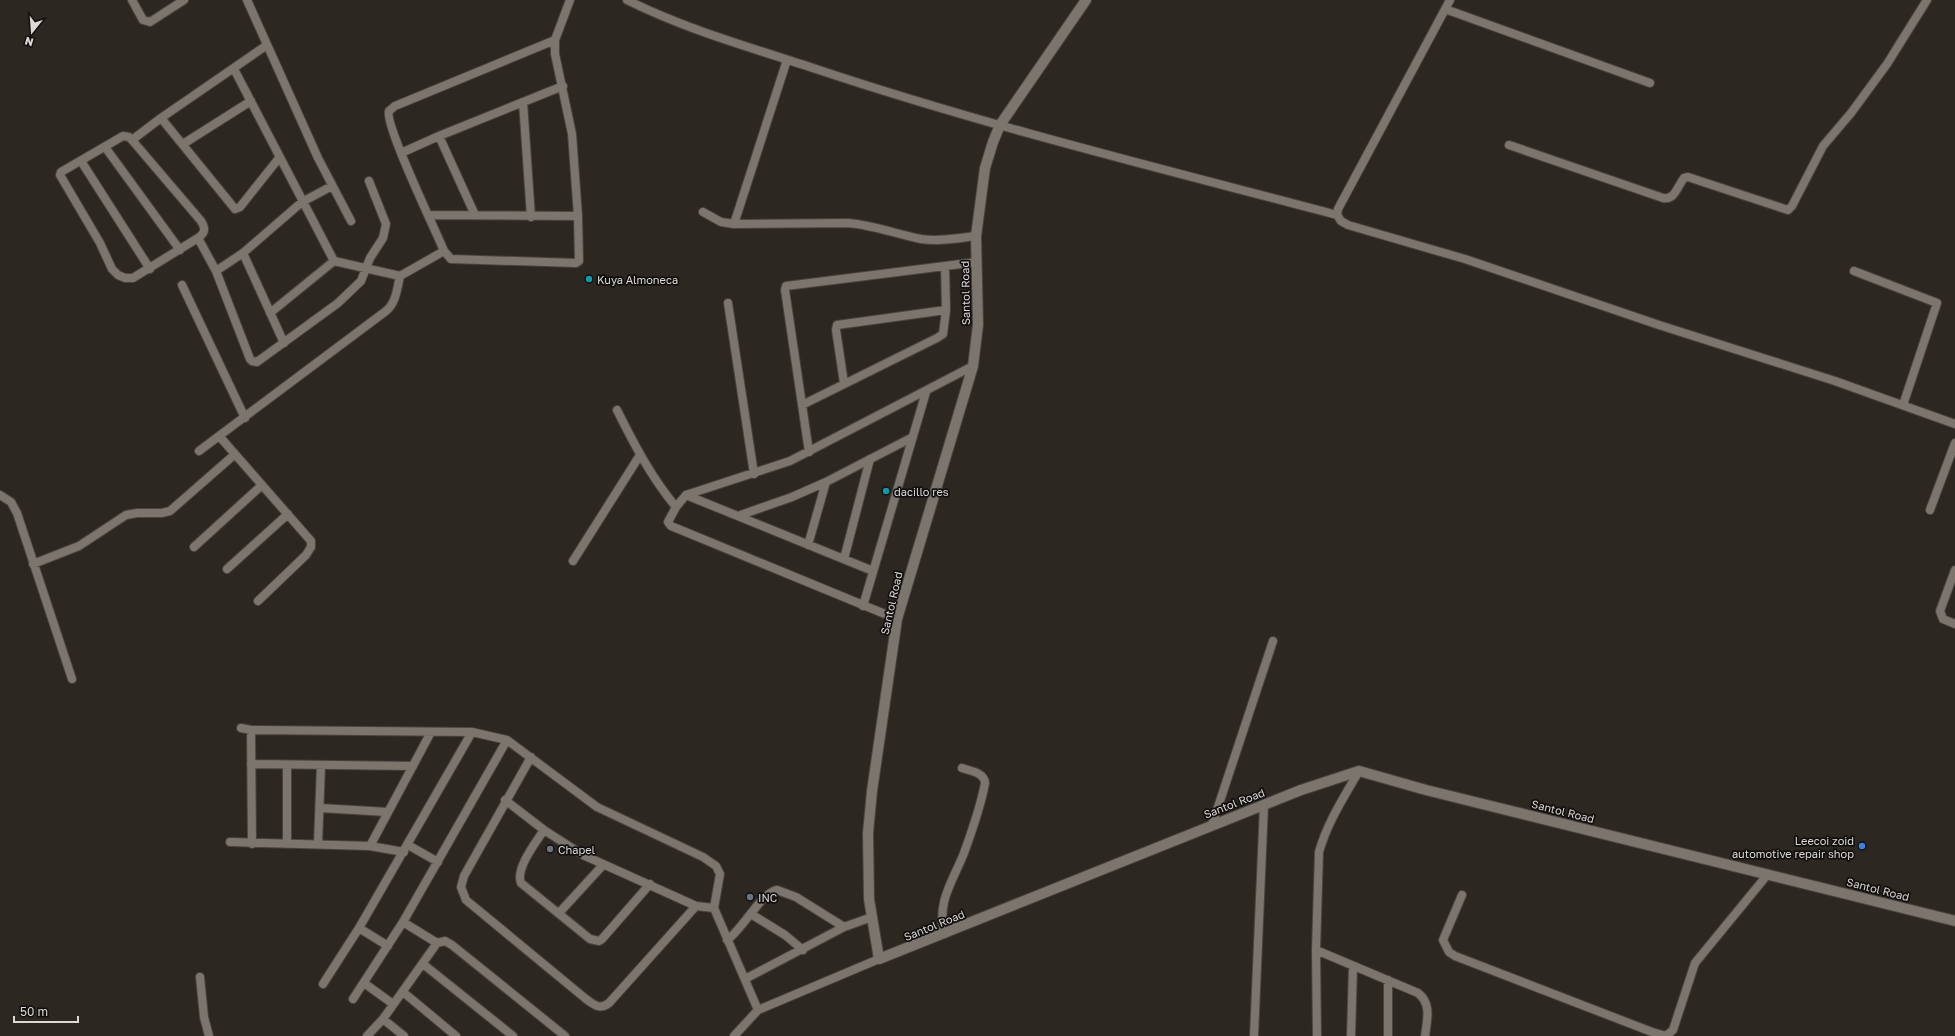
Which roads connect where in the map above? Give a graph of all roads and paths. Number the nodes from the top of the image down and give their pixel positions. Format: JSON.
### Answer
{"nodes":[{"id":1,"x":132,"y":0,"type":"edge"},
{"id":2,"x":184,"y":0,"type":"edge"},
{"id":3,"x":246,"y":0,"type":"edge"},
{"id":4,"x":570,"y":0,"type":"edge"},
{"id":5,"x":627,"y":0,"type":"edge"},
{"id":6,"x":1086,"y":0,"type":"edge"},
{"id":7,"x":1450,"y":0,"type":"edge"},
{"id":8,"x":1927,"y":0,"type":"edge"},
{"id":9,"x":1445,"y":9,"type":"junction"},
{"id":10,"x":555,"y":40,"type":"junction"},
{"id":11,"x":267,"y":45,"type":"junction"},
{"id":12,"x":787,"y":60,"type":"junction"},
{"id":13,"x":234,"y":69,"type":"junction"},
{"id":14,"x":1650,"y":83,"type":"dead end"},
{"id":15,"x":563,"y":86,"type":"junction"},
{"id":16,"x":251,"y":101,"type":"junction"},
{"id":17,"x":523,"y":102,"type":"junction"},
{"id":18,"x":161,"y":118,"type":"junction"},
{"id":19,"x":1000,"y":125,"type":"junction"},
{"id":20,"x":439,"y":136,"type":"junction"},
{"id":21,"x":132,"y":140,"type":"junction"},
{"id":22,"x":183,"y":144,"type":"junction"},
{"id":23,"x":1509,"y":145,"type":"dead end"},
{"id":24,"x":105,"y":147,"type":"junction"},
{"id":25,"x":402,"y":153,"type":"junction"},
{"id":26,"x":279,"y":158,"type":"junction"},
{"id":27,"x":81,"y":161,"type":"junction"},
{"id":28,"x":369,"y":181,"type":"dead end"},
{"id":29,"x":332,"y":186,"type":"junction"},
{"id":30,"x":302,"y":202,"type":"junction"},
{"id":31,"x":703,"y":212,"type":"dead end"},
{"id":32,"x":429,"y":215,"type":"junction"},
{"id":33,"x":475,"y":215,"type":"junction"},
{"id":34,"x":1337,"y":215,"type":"junction"},
{"id":35,"x":578,"y":216,"type":"junction"},
{"id":36,"x":531,"y":217,"type":"junction"},
{"id":37,"x":351,"y":221,"type":"dead end"},
{"id":38,"x":734,"y":224,"type":"junction"},
{"id":39,"x":976,"y":236,"type":"junction"},
{"id":40,"x":198,"y":238,"type":"junction"},
{"id":41,"x":180,"y":250,"type":"junction"},
{"id":42,"x":444,"y":251,"type":"junction"},
{"id":43,"x":242,"y":252,"type":"junction"},
{"id":44,"x":334,"y":261,"type":"junction"},
{"id":45,"x":977,"y":262,"type":"junction"},
{"id":46,"x":945,"y":266,"type":"junction"},
{"id":47,"x":150,"y":269,"type":"junction"},
{"id":48,"x":366,"y":269,"type":"junction"},
{"id":49,"x":216,"y":271,"type":"junction"},
{"id":50,"x":1854,"y":271,"type":"dead end"},
{"id":51,"x":400,"y":276,"type":"junction"},
{"id":52,"x":182,"y":285,"type":"dead end"},
{"id":53,"x":728,"y":303,"type":"dead end"},
{"id":54,"x":946,"y":310,"type":"junction"},
{"id":55,"x":270,"y":313,"type":"junction"},
{"id":56,"x":284,"y":343,"type":"junction"},
{"id":57,"x":973,"y":366,"type":"junction"},
{"id":58,"x":844,"y":383,"type":"junction"},
{"id":59,"x":926,"y":392,"type":"junction"},
{"id":60,"x":802,"y":404,"type":"junction"},
{"id":61,"x":1903,"y":405,"type":"junction"},
{"id":62,"x":617,"y":410,"type":"dead end"},
{"id":63,"x":245,"y":418,"type":"junction"},
{"id":64,"x":1955,"y":424,"type":"edge"},
{"id":65,"x":220,"y":437,"type":"junction"},
{"id":66,"x":911,"y":438,"type":"junction"},
{"id":67,"x":1955,"y":443,"type":"edge"},
{"id":68,"x":200,"y":451,"type":"dead end"},
{"id":69,"x":809,"y":452,"type":"junction"},
{"id":70,"x":234,"y":455,"type":"junction"},
{"id":71,"x":640,"y":455,"type":"junction"},
{"id":72,"x":870,"y":458,"type":"junction"},
{"id":73,"x":754,"y":474,"type":"junction"},
{"id":74,"x":826,"y":482,"type":"junction"},
{"id":75,"x":262,"y":485,"type":"junction"},
{"id":76,"x":0,"y":495,"type":"edge"},
{"id":77,"x":686,"y":495,"type":"junction"},
{"id":78,"x":676,"y":507,"type":"junction"},
{"id":79,"x":1930,"y":510,"type":"dead end"},
{"id":80,"x":288,"y":514,"type":"junction"},
{"id":81,"x":738,"y":516,"type":"junction"},
{"id":82,"x":808,"y":545,"type":"junction"},
{"id":83,"x":194,"y":547,"type":"dead end"},
{"id":84,"x":844,"y":559,"type":"junction"},
{"id":85,"x":573,"y":561,"type":"dead end"},
{"id":86,"x":33,"y":564,"type":"junction"},
{"id":87,"x":227,"y":569,"type":"dead end"},
{"id":88,"x":1955,"y":570,"type":"edge"},
{"id":89,"x":873,"y":571,"type":"junction"},
{"id":90,"x":258,"y":601,"type":"dead end"},
{"id":91,"x":863,"y":606,"type":"junction"},
{"id":92,"x":898,"y":619,"type":"junction"},
{"id":93,"x":1955,"y":624,"type":"edge"},
{"id":94,"x":1273,"y":641,"type":"dead end"},
{"id":95,"x":72,"y":679,"type":"dead end"},
{"id":96,"x":241,"y":728,"type":"dead end"},
{"id":97,"x":251,"y":730,"type":"junction"},
{"id":98,"x":431,"y":732,"type":"junction"},
{"id":99,"x":472,"y":732,"type":"junction"},
{"id":100,"x":507,"y":740,"type":"junction"},
{"id":101,"x":531,"y":757,"type":"junction"},
{"id":102,"x":252,"y":764,"type":"junction"},
{"id":103,"x":288,"y":765,"type":"junction"},
{"id":104,"x":320,"y":765,"type":"junction"},
{"id":105,"x":413,"y":766,"type":"junction"},
{"id":106,"x":962,"y":768,"type":"dead end"},
{"id":107,"x":1359,"y":771,"type":"junction"},
{"id":108,"x":505,"y":800,"type":"junction"},
{"id":109,"x":1264,"y":805,"type":"junction"},
{"id":110,"x":320,"y":808,"type":"junction"},
{"id":111,"x":387,"y":812,"type":"junction"},
{"id":112,"x":1212,"y":825,"type":"junction"},
{"id":113,"x":544,"y":830,"type":"junction"},
{"id":114,"x":230,"y":842,"type":"dead end"},
{"id":115,"x":252,"y":844,"type":"junction"},
{"id":116,"x":287,"y":844,"type":"junction"},
{"id":117,"x":318,"y":844,"type":"junction"},
{"id":118,"x":370,"y":846,"type":"junction"},
{"id":119,"x":406,"y":848,"type":"junction"},
{"id":120,"x":438,"y":862,"type":"junction"},
{"id":121,"x":603,"y":865,"type":"junction"},
{"id":122,"x":1768,"y":874,"type":"junction"},
{"id":123,"x":650,"y":884,"type":"junction"},
{"id":124,"x":1462,"y":895,"type":"dead end"},
{"id":125,"x":696,"y":906,"type":"junction"},
{"id":126,"x":714,"y":908,"type":"junction"},
{"id":127,"x":559,"y":914,"type":"junction"},
{"id":128,"x":752,"y":914,"type":"junction"},
{"id":129,"x":872,"y":917,"type":"junction"},
{"id":130,"x":1955,"y":920,"type":"edge"},
{"id":131,"x":403,"y":922,"type":"junction"},
{"id":132,"x":844,"y":927,"type":"junction"},
{"id":133,"x":359,"y":928,"type":"junction"},
{"id":134,"x":944,"y":934,"type":"junction"},
{"id":135,"x":727,"y":940,"type":"junction"},
{"id":136,"x":437,"y":943,"type":"junction"},
{"id":137,"x":388,"y":946,"type":"junction"},
{"id":138,"x":803,"y":950,"type":"junction"},
{"id":139,"x":1316,"y":950,"type":"junction"},
{"id":140,"x":879,"y":959,"type":"junction"},
{"id":141,"x":423,"y":964,"type":"junction"},
{"id":142,"x":1353,"y":966,"type":"junction"},
{"id":143,"x":200,"y":977,"type":"dead end"},
{"id":144,"x":745,"y":979,"type":"junction"},
{"id":145,"x":1388,"y":980,"type":"junction"},
{"id":146,"x":364,"y":983,"type":"junction"},
{"id":147,"x":323,"y":984,"type":"dead end"},
{"id":148,"x":403,"y":992,"type":"junction"},
{"id":149,"x":353,"y":999,"type":"dead end"},
{"id":150,"x":393,"y":1004,"type":"junction"},
{"id":151,"x":758,"y":1010,"type":"junction"},
{"id":152,"x":382,"y":1019,"type":"junction"},
{"id":153,"x":209,"y":1036,"type":"edge"},
{"id":154,"x":367,"y":1036,"type":"edge"},
{"id":155,"x":404,"y":1036,"type":"edge"},
{"id":156,"x":456,"y":1036,"type":"edge"},
{"id":157,"x":512,"y":1036,"type":"edge"},
{"id":158,"x":565,"y":1036,"type":"edge"},
{"id":159,"x":734,"y":1036,"type":"edge"},
{"id":160,"x":1254,"y":1036,"type":"edge"},
{"id":161,"x":1317,"y":1036,"type":"edge"},
{"id":162,"x":1351,"y":1036,"type":"edge"},
{"id":163,"x":1388,"y":1036,"type":"edge"},
{"id":164,"x":1425,"y":1036,"type":"edge"}],
"edges":[{"from":1,"to":2,"type":"street"},
{"from":3,"to":11,"type":"street"},
{"from":4,"to":10,"type":"street"},
{"from":5,"to":12,"type":"street"},
{"from":6,"to":19,"type":"street","name":"Santol Road"},
{"from":7,"to":9,"type":"street"},
{"from":8,"to":23,"type":"street"},
{"from":9,"to":14,"type":"street"},
{"from":9,"to":34,"type":"street"},
{"from":10,"to":15,"type":"street"},
{"from":10,"to":25,"type":"street"},
{"from":11,"to":13,"type":"street"},
{"from":11,"to":29,"type":"street"},
{"from":12,"to":19,"type":"street"},
{"from":12,"to":38,"type":"street"},
{"from":13,"to":16,"type":"street"},
{"from":13,"to":18,"type":"street"},
{"from":15,"to":17,"type":"street"},
{"from":15,"to":35,"type":"street"},
{"from":16,"to":22,"type":"street"},
{"from":16,"to":26,"type":"street"},
{"from":17,"to":20,"type":"street"},
{"from":17,"to":36,"type":"street"},
{"from":18,"to":21,"type":"street"},
{"from":18,"to":22,"type":"street"},
{"from":19,"to":34,"type":"street"},
{"from":19,"to":39,"type":"street","name":"Santol Road"},
{"from":20,"to":25,"type":"street"},
{"from":20,"to":33,"type":"street"},
{"from":21,"to":24,"type":"street"},
{"from":21,"to":40,"type":"street"},
{"from":22,"to":26,"type":"street"},
{"from":24,"to":27,"type":"street"},
{"from":24,"to":41,"type":"street"},
{"from":25,"to":32,"type":"street"},
{"from":26,"to":30,"type":"street"},
{"from":27,"to":47,"type":"street"},
{"from":27,"to":47,"type":"street"},
{"from":28,"to":48,"type":"street"},
{"from":29,"to":30,"type":"street"},
{"from":29,"to":37,"type":"street"},
{"from":30,"to":43,"type":"street"},
{"from":30,"to":44,"type":"street"},
{"from":31,"to":38,"type":"street"},
{"from":32,"to":33,"type":"street"},
{"from":32,"to":42,"type":"street"},
{"from":33,"to":36,"type":"street"},
{"from":34,"to":61,"type":"street"},
{"from":35,"to":36,"type":"street"},
{"from":35,"to":42,"type":"street"},
{"from":38,"to":39,"type":"street"},
{"from":39,"to":45,"type":"street","name":"Santol Road"},
{"from":40,"to":41,"type":"street"},
{"from":40,"to":49,"type":"street"},
{"from":41,"to":47,"type":"street"},
{"from":42,"to":51,"type":"street"},
{"from":43,"to":49,"type":"street"},
{"from":43,"to":55,"type":"street"},
{"from":44,"to":48,"type":"street"},
{"from":44,"to":55,"type":"street"},
{"from":45,"to":46,"type":"street"},
{"from":45,"to":57,"type":"street","name":"Santol Road"},
{"from":46,"to":54,"type":"street"},
{"from":46,"to":60,"type":"street"},
{"from":48,"to":51,"type":"street"},
{"from":48,"to":56,"type":"street"},
{"from":49,"to":56,"type":"street"},
{"from":50,"to":61,"type":"street"},
{"from":51,"to":63,"type":"street"},
{"from":52,"to":63,"type":"street"},
{"from":53,"to":73,"type":"street"},
{"from":54,"to":58,"type":"street"},
{"from":54,"to":58,"type":"street"},
{"from":55,"to":56,"type":"street"},
{"from":57,"to":59,"type":"street"},
{"from":57,"to":92,"type":"street","name":"Santol Road"},
{"from":58,"to":60,"type":"street"},
{"from":59,"to":66,"type":"street"},
{"from":59,"to":69,"type":"street"},
{"from":60,"to":69,"type":"street"},
{"from":61,"to":64,"type":"street"},
{"from":62,"to":71,"type":"street"},
{"from":63,"to":65,"type":"street"},
{"from":65,"to":68,"type":"street"},
{"from":65,"to":70,"type":"street"},
{"from":66,"to":72,"type":"street"},
{"from":66,"to":89,"type":"street"},
{"from":67,"to":79,"type":"street"},
{"from":69,"to":73,"type":"street"},
{"from":70,"to":75,"type":"street"},
{"from":70,"to":86,"type":"street"},
{"from":71,"to":78,"type":"street"},
{"from":71,"to":85,"type":"street"},
{"from":72,"to":74,"type":"street"},
{"from":72,"to":84,"type":"street"},
{"from":73,"to":77,"type":"street"},
{"from":74,"to":81,"type":"street"},
{"from":74,"to":82,"type":"street"},
{"from":75,"to":80,"type":"street"},
{"from":75,"to":83,"type":"street"},
{"from":76,"to":86,"type":"street"},
{"from":77,"to":78,"type":"street"},
{"from":77,"to":81,"type":"street"},
{"from":78,"to":91,"type":"street"},
{"from":80,"to":87,"type":"street"},
{"from":80,"to":90,"type":"street"},
{"from":81,"to":82,"type":"street"},
{"from":82,"to":84,"type":"street"},
{"from":84,"to":89,"type":"street"},
{"from":86,"to":95,"type":"street"},
{"from":88,"to":93,"type":"street"},
{"from":89,"to":91,"type":"street"},
{"from":91,"to":92,"type":"street"},
{"from":92,"to":129,"type":"street","name":"Santol Road"},
{"from":94,"to":112,"type":"street"},
{"from":96,"to":97,"type":"street"},
{"from":97,"to":98,"type":"street"},
{"from":97,"to":102,"type":"street"},
{"from":98,"to":99,"type":"street"},
{"from":98,"to":105,"type":"street"},
{"from":99,"to":100,"type":"street"},
{"from":99,"to":119,"type":"street"},
{"from":100,"to":101,"type":"street"},
{"from":100,"to":120,"type":"street"},
{"from":101,"to":108,"type":"street"},
{"from":101,"to":126,"type":"street"},
{"from":102,"to":103,"type":"street"},
{"from":102,"to":115,"type":"street"},
{"from":103,"to":104,"type":"street"},
{"from":103,"to":116,"type":"street"},
{"from":104,"to":105,"type":"street"},
{"from":104,"to":110,"type":"street"},
{"from":105,"to":111,"type":"street"},
{"from":106,"to":134,"type":"street"},
{"from":107,"to":109,"type":"street","name":"Santol Road"},
{"from":107,"to":122,"type":"street","name":"Santol Road"},
{"from":107,"to":139,"type":"street"},
{"from":108,"to":113,"type":"street"},
{"from":108,"to":125,"type":"street"},
{"from":109,"to":112,"type":"street","name":"Santol Road"},
{"from":109,"to":160,"type":"street"},
{"from":110,"to":111,"type":"street"},
{"from":110,"to":117,"type":"street"},
{"from":111,"to":118,"type":"street"},
{"from":112,"to":134,"type":"street","name":"Santol Road"},
{"from":113,"to":121,"type":"street"},
{"from":113,"to":127,"type":"street"},
{"from":114,"to":115,"type":"street"},
{"from":115,"to":116,"type":"street"},
{"from":116,"to":117,"type":"street"},
{"from":117,"to":118,"type":"street"},
{"from":118,"to":119,"type":"street"},
{"from":119,"to":120,"type":"street"},
{"from":119,"to":133,"type":"street"},
{"from":120,"to":131,"type":"street"},
{"from":121,"to":123,"type":"street"},
{"from":121,"to":127,"type":"street"},
{"from":122,"to":124,"type":"street"},
{"from":122,"to":130,"type":"street","name":"Santol Road"},
{"from":123,"to":125,"type":"street"},
{"from":123,"to":127,"type":"street"},
{"from":125,"to":126,"type":"street"},
{"from":126,"to":135,"type":"street"},
{"from":128,"to":132,"type":"street"},
{"from":128,"to":135,"type":"street"},
{"from":128,"to":138,"type":"street"},
{"from":129,"to":132,"type":"street"},
{"from":129,"to":140,"type":"street","name":"Santol Road"},
{"from":131,"to":136,"type":"street"},
{"from":131,"to":137,"type":"street"},
{"from":132,"to":138,"type":"street"},
{"from":133,"to":137,"type":"street"},
{"from":133,"to":147,"type":"street"},
{"from":134,"to":140,"type":"street","name":"Santol Road"},
{"from":135,"to":144,"type":"street"},
{"from":136,"to":141,"type":"street"},
{"from":136,"to":158,"type":"street"},
{"from":137,"to":146,"type":"street"},
{"from":138,"to":144,"type":"street"},
{"from":139,"to":142,"type":"street"},
{"from":139,"to":161,"type":"street"},
{"from":140,"to":151,"type":"street"},
{"from":141,"to":148,"type":"street"},
{"from":141,"to":157,"type":"street"},
{"from":142,"to":145,"type":"street"},
{"from":142,"to":162,"type":"street"},
{"from":143,"to":153,"type":"street"},
{"from":144,"to":151,"type":"street"},
{"from":145,"to":163,"type":"street"},
{"from":145,"to":164,"type":"street"},
{"from":146,"to":149,"type":"street"},
{"from":146,"to":150,"type":"street"},
{"from":148,"to":150,"type":"street"},
{"from":148,"to":156,"type":"street"},
{"from":150,"to":152,"type":"street"},
{"from":151,"to":159,"type":"street"},
{"from":152,"to":154,"type":"street"},
{"from":152,"to":155,"type":"street"}]}
